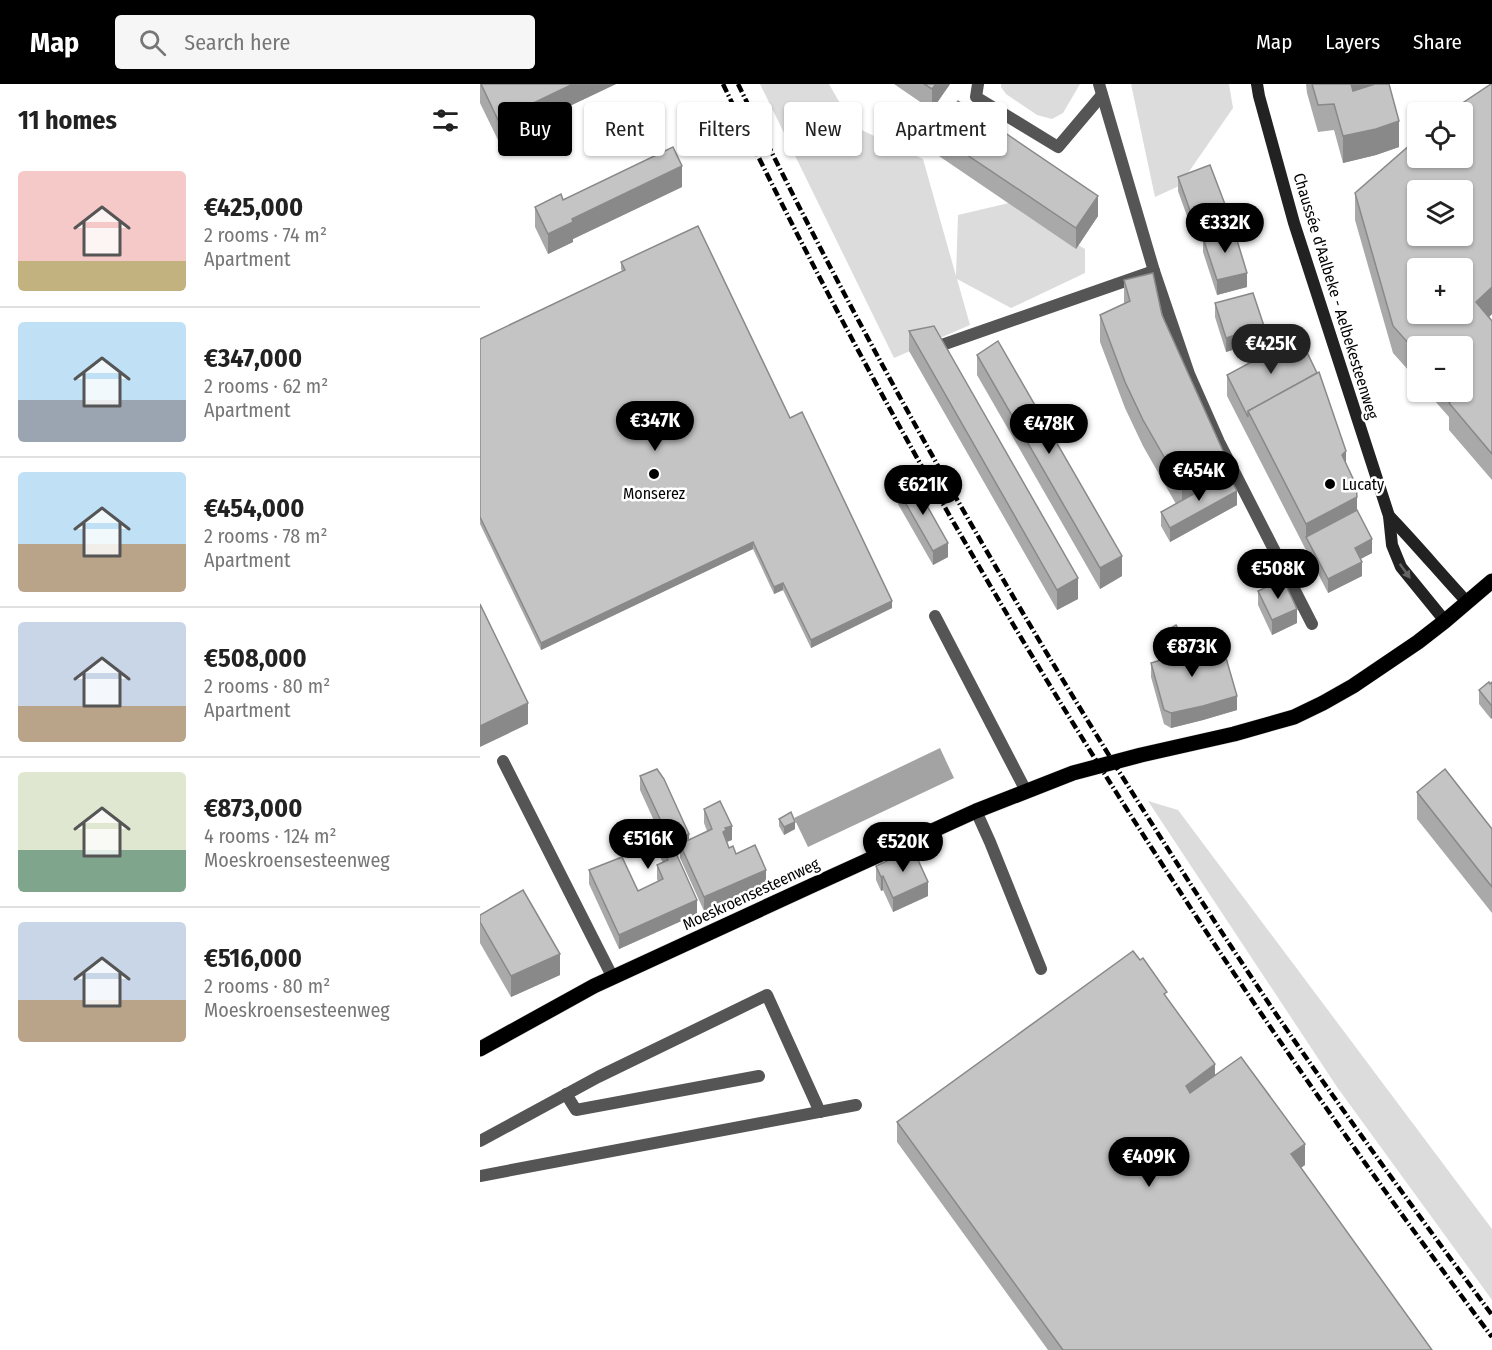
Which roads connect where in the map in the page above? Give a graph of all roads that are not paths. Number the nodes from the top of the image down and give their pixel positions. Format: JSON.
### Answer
{"nodes":[{"id":1,"x":978,"y":84,"type":"edge"},
{"id":2,"x":1257,"y":84,"type":"edge"},
{"id":3,"x":1100,"y":90,"type":"edge"},
{"id":4,"x":1154,"y":271,"type":"junction"},
{"id":5,"x":951,"y":367,"type":"edge"},
{"id":6,"x":1389,"y":516,"type":"junction"},
{"id":7,"x":1492,"y":581,"type":"edge"},
{"id":8,"x":1467,"y":602,"type":"junction"},
{"id":9,"x":935,"y":616,"type":"dead end"},
{"id":10,"x":1445,"y":621,"type":"junction"},
{"id":11,"x":1312,"y":624,"type":"dead end"},
{"id":12,"x":502,"y":761,"type":"dead end"},
{"id":13,"x":1026,"y":791,"type":"junction"},
{"id":14,"x":976,"y":811,"type":"junction"},
{"id":15,"x":1041,"y":969,"type":"dead end"},
{"id":16,"x":613,"y":978,"type":"junction"},
{"id":17,"x":480,"y":1049,"type":"edge"},
{"id":18,"x":759,"y":1076,"type":"dead end"},
{"id":19,"x":566,"y":1094,"type":"junction"},
{"id":20,"x":856,"y":1105,"type":"dead end"},
{"id":21,"x":820,"y":1112,"type":"junction"},
{"id":22,"x":480,"y":1141,"type":"edge"},
{"id":23,"x":480,"y":1176,"type":"edge"}],
"edges":[{"from":1,"to":3,"type":"street"},
{"from":2,"to":6,"type":"main road","name":"Chaussée d'Aalbeke - Aelbekesteenweg"},
{"from":3,"to":4,"type":"street"},
{"from":4,"to":5,"type":"street"},
{"from":4,"to":11,"type":"street"},
{"from":6,"to":8,"type":"main road","name":"Chaussée d'Aalbeke - Aelbekesteenweg"},
{"from":6,"to":10,"type":"main road","name":"Chaussée d'Aalbeke - Aelbekesteenweg","one_way":true},
{"from":7,"to":8,"type":"main road","name":"Moeskroensesteenweg"},
{"from":8,"to":10,"type":"main road","name":"Moeskroensesteenweg"},
{"from":9,"to":13,"type":"street"},
{"from":10,"to":13,"type":"main road","name":"Moeskroensesteenweg"},
{"from":12,"to":16,"type":"street"},
{"from":13,"to":14,"type":"main road","name":"Moeskroensesteenweg"},
{"from":14,"to":15,"type":"street"},
{"from":14,"to":16,"type":"main road","name":"Moeskroensesteenweg"},
{"from":16,"to":17,"type":"main road","name":"Moeskroensesteenweg"},
{"from":18,"to":19,"type":"street"},
{"from":19,"to":21,"type":"street"},
{"from":19,"to":22,"type":"street"},
{"from":20,"to":21,"type":"street"},
{"from":21,"to":23,"type":"street"}]}
